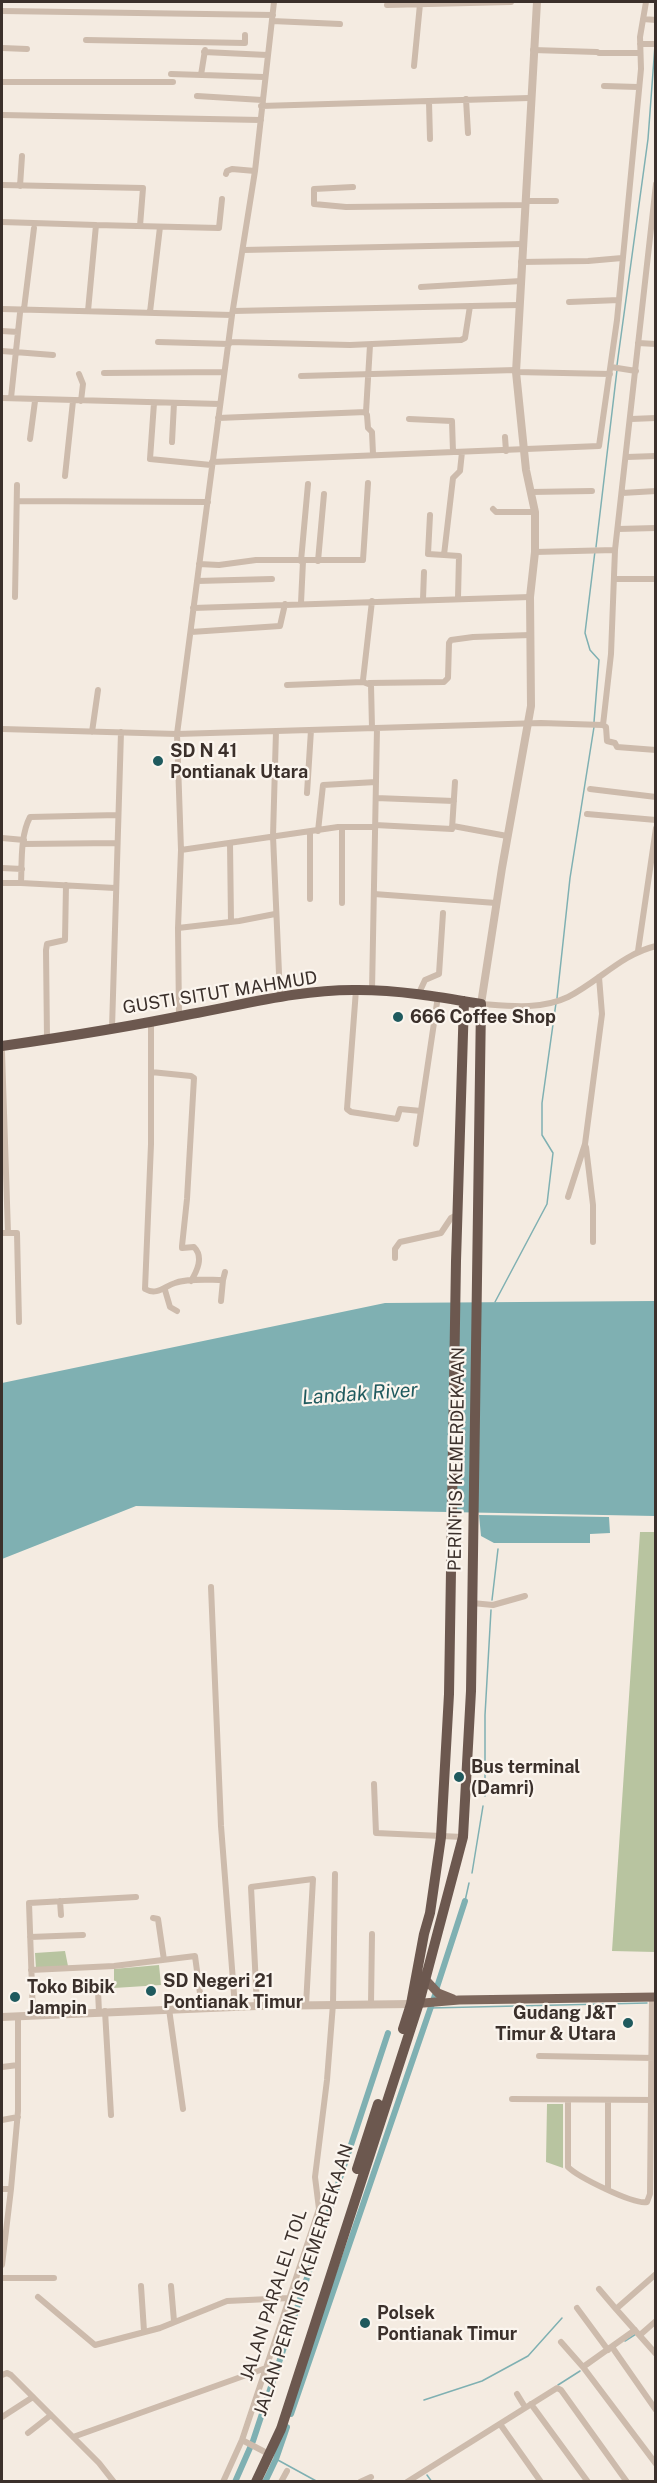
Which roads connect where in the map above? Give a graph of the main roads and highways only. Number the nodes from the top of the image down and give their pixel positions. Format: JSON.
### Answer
{"nodes":[{"id":1,"x":464,"y":1001,"type":"junction"},
{"id":2,"x":481,"y":1004,"type":"joint"},
{"id":3,"x":2,"y":1047,"type":"edge"},
{"id":4,"x":478,"y":1182,"type":"junction"},
{"id":5,"x":459,"y":1189,"type":"junction"},
{"id":6,"x":424,"y":1978,"type":"junction"},
{"id":7,"x":654,"y":1997,"type":"edge"},
{"id":8,"x":459,"y":2000,"type":"junction"},
{"id":9,"x":424,"y":2003,"type":"junction"},
{"id":10,"x":387,"y":2090,"type":"junction"},
{"id":11,"x":251,"y":2481,"type":"edge"},
{"id":12,"x":256,"y":2481,"type":"edge"}],
"edges":[{"from":1,"to":2,"type":"highway","name":"GUSTI SITUT MAHMUD"},
{"from":1,"to":3,"type":"highway","name":"GUSTI SITUT MAHMUD"},
{"from":1,"to":5,"type":"highway"},
{"from":2,"to":4,"type":"highway","name":"PERINTIS KEMERDEKAAN"},
{"from":4,"to":5,"type":"highway"},
{"from":4,"to":6,"type":"highway","name":"PERINTIS KEMERDEKAAN"},
{"from":5,"to":9,"type":"highway"},
{"from":6,"to":8,"type":"main road"},
{"from":6,"to":9,"type":"highway","name":"PERINTIS KEMERDEKAAN"},
{"from":7,"to":8,"type":"main road"},
{"from":8,"to":9,"type":"main road"},
{"from":9,"to":10,"type":"highway"},
{"from":10,"to":11,"type":"highway","name":"JALAN PERINTIS KEMERDEKAAN"},
{"from":10,"to":12,"type":"highway","name":"JALAN PERINTIS KEMERDEKAAN"}]}
